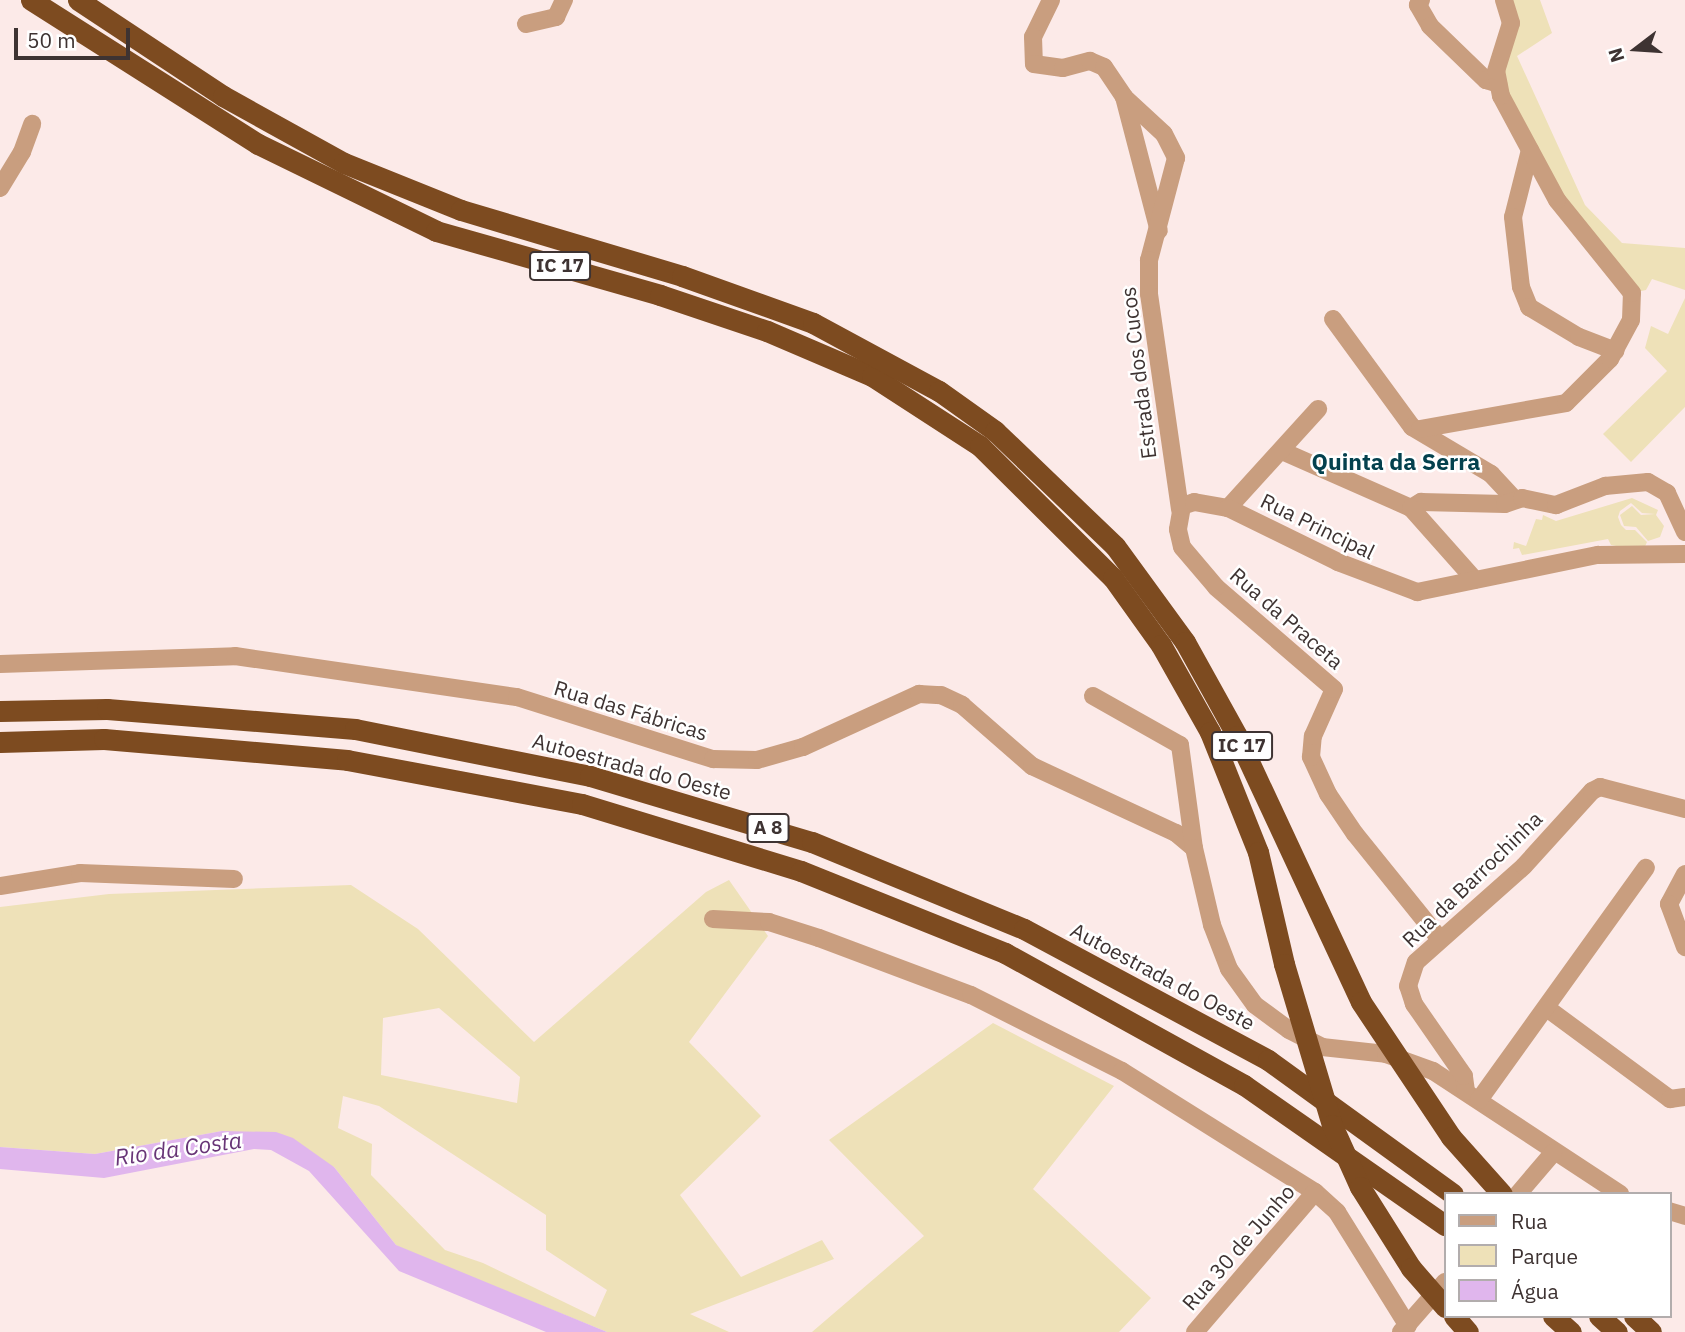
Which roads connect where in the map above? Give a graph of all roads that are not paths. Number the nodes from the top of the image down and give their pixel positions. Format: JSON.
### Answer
{"nodes":[{"id":1,"x":32,"y":0,"type":"edge"},
{"id":2,"x":78,"y":0,"type":"edge"},
{"id":3,"x":564,"y":0,"type":"edge"},
{"id":4,"x":1051,"y":0,"type":"edge"},
{"id":5,"x":1421,"y":0,"type":"edge"},
{"id":6,"x":1504,"y":0,"type":"edge"},
{"id":7,"x":526,"y":24,"type":"dead end"},
{"id":8,"x":1498,"y":84,"type":"junction"},
{"id":9,"x":1124,"y":97,"type":"junction"},
{"id":10,"x":32,"y":124,"type":"dead end"},
{"id":11,"x":1530,"y":150,"type":"junction"},
{"id":12,"x":0,"y":188,"type":"edge"},
{"id":13,"x":1159,"y":231,"type":"junction"},
{"id":14,"x":1333,"y":319,"type":"dead end"},
{"id":15,"x":1615,"y":351,"type":"junction"},
{"id":16,"x":1318,"y":409,"type":"dead end"},
{"id":17,"x":1420,"y":429,"type":"junction"},
{"id":18,"x":1282,"y":451,"type":"junction"},
{"id":19,"x":1514,"y":499,"type":"junction"},
{"id":20,"x":1228,"y":508,"type":"junction"},
{"id":21,"x":1411,"y":508,"type":"junction"},
{"id":22,"x":1180,"y":510,"type":"junction"},
{"id":23,"x":1685,"y":532,"type":"edge"},
{"id":24,"x":1685,"y":554,"type":"edge"},
{"id":25,"x":1475,"y":580,"type":"junction"},
{"id":26,"x":0,"y":664,"type":"edge"},
{"id":27,"x":1093,"y":696,"type":"dead end"},
{"id":28,"x":0,"y":711,"type":"edge"},
{"id":29,"x":0,"y":742,"type":"edge"},
{"id":30,"x":1685,"y":809,"type":"edge"},
{"id":31,"x":1194,"y":848,"type":"junction"},
{"id":32,"x":1646,"y":868,"type":"dead end"},
{"id":33,"x":1685,"y":874,"type":"edge"},
{"id":34,"x":234,"y":880,"type":"dead end"},
{"id":35,"x":0,"y":886,"type":"edge"},
{"id":36,"x":713,"y":919,"type":"dead end"},
{"id":37,"x":1439,"y":938,"type":"junction"},
{"id":38,"x":1685,"y":947,"type":"edge"},
{"id":39,"x":1548,"y":1009,"type":"junction"},
{"id":40,"x":1473,"y":1095,"type":"junction"},
{"id":41,"x":1685,"y":1097,"type":"edge"},
{"id":42,"x":1553,"y":1153,"type":"junction"},
{"id":43,"x":1315,"y":1192,"type":"junction"},
{"id":44,"x":1450,"y":1192,"type":"edge"},
{"id":45,"x":1500,"y":1192,"type":"edge"},
{"id":46,"x":1520,"y":1192,"type":"edge"},
{"id":47,"x":1617,"y":1192,"type":"edge"},
{"id":48,"x":1444,"y":1224,"type":"edge"},
{"id":49,"x":1444,"y":1283,"type":"edge"},
{"id":50,"x":1444,"y":1306,"type":"edge"},
{"id":51,"x":1456,"y":1318,"type":"edge"},
{"id":52,"x":1555,"y":1318,"type":"edge"},
{"id":53,"x":1601,"y":1318,"type":"edge"},
{"id":54,"x":1636,"y":1318,"type":"edge"},
{"id":55,"x":1406,"y":1330,"type":"edge"},
{"id":56,"x":1195,"y":1332,"type":"edge"},
{"id":57,"x":1468,"y":1332,"type":"edge"},
{"id":58,"x":1571,"y":1332,"type":"edge"},
{"id":59,"x":1617,"y":1332,"type":"edge"},
{"id":60,"x":1651,"y":1332,"type":"edge"}],
"edges":[{"from":1,"to":50,"type":"highway","number":"IC 17","bridge":true},
{"from":2,"to":45,"type":"highway","number":"IC 17","bridge":true},
{"from":3,"to":7,"type":"street"},
{"from":4,"to":9,"type":"street","name":"Estrada dos Cucos"},
{"from":5,"to":8,"type":"street"},
{"from":6,"to":8,"type":"street"},
{"from":8,"to":11,"type":"street"},
{"from":9,"to":13,"type":"street","name":"Estrada dos Cucos"},
{"from":9,"to":13,"type":"street","name":"Estrada dos Cucos"},
{"from":10,"to":12,"type":"street"},
{"from":11,"to":15,"type":"street"},
{"from":11,"to":15,"type":"street"},
{"from":13,"to":22,"type":"street","name":"Estrada dos Cucos"},
{"from":14,"to":17,"type":"street"},
{"from":15,"to":17,"type":"street"},
{"from":16,"to":18,"type":"street"},
{"from":17,"to":19,"type":"street"},
{"from":18,"to":20,"type":"street"},
{"from":18,"to":21,"type":"street"},
{"from":19,"to":21,"type":"street"},
{"from":19,"to":23,"type":"street"},
{"from":20,"to":22,"type":"street","name":"Rua Principal"},
{"from":20,"to":25,"type":"street","name":"Rua Principal"},
{"from":21,"to":25,"type":"street"},
{"from":22,"to":37,"type":"street","name":"Rua da Praceta"},
{"from":24,"to":25,"type":"street","name":"Rua Principal"},
{"from":26,"to":31,"type":"street","name":"Rua das Fábricas"},
{"from":27,"to":31,"type":"street"},
{"from":28,"to":44,"type":"highway","name":"Autoestrada do Oeste","number":"A 8"},
{"from":29,"to":48,"type":"highway","number":"A 8"},
{"from":30,"to":37,"type":"street","name":"Rua da Barrochinha"},
{"from":31,"to":40,"type":"street"},
{"from":32,"to":39,"type":"street"},
{"from":33,"to":38,"type":"street"},
{"from":34,"to":35,"type":"street"},
{"from":36,"to":43,"type":"street"},
{"from":37,"to":40,"type":"street","name":"Rua da Barrochinha"},
{"from":39,"to":40,"type":"street"},
{"from":39,"to":41,"type":"street"},
{"from":40,"to":42,"type":"street"},
{"from":42,"to":46,"type":"street"},
{"from":42,"to":47,"type":"street"},
{"from":43,"to":55,"type":"street"},
{"from":43,"to":56,"type":"street","name":"Rua 30 de Junho"},
{"from":49,"to":55,"type":"street"},
{"from":51,"to":57,"type":"highway"},
{"from":52,"to":58,"type":"highway"},
{"from":53,"to":59,"type":"highway"},
{"from":54,"to":60,"type":"highway"}]}
